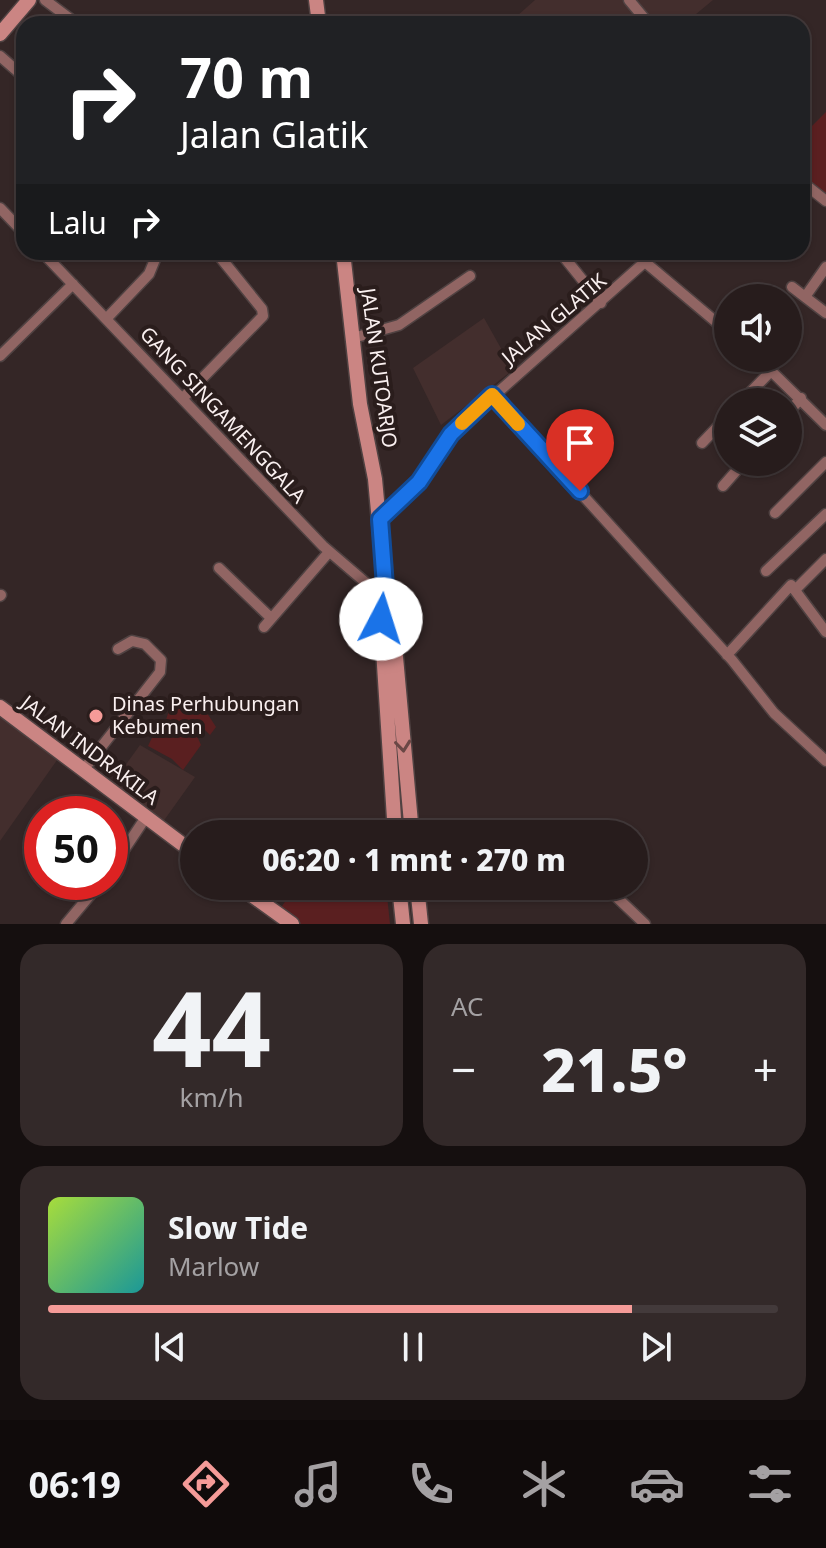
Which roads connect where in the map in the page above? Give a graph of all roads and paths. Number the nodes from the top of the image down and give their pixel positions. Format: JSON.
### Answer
{"nodes":[{"id":1,"x":45,"y":0,"type":"edge"},
{"id":2,"x":629,"y":0,"type":"edge"},
{"id":3,"x":24,"y":1,"type":"edge"},
{"id":4,"x":66,"y":16,"type":"edge"},
{"id":5,"x":642,"y":16,"type":"edge"},
{"id":6,"x":0,"y":34,"type":"edge"},
{"id":7,"x":0,"y":56,"type":"edge"},
{"id":8,"x":16,"y":70,"type":"edge"},
{"id":9,"x":810,"y":188,"type":"edge"},
{"id":10,"x":826,"y":201,"type":"edge"},
{"id":11,"x":0,"y":208,"type":"edge"},
{"id":12,"x":16,"y":225,"type":"edge"},
{"id":13,"x":48,"y":260,"type":"edge"},
{"id":14,"x":155,"y":260,"type":"edge"},
{"id":15,"x":222,"y":260,"type":"edge"},
{"id":16,"x":344,"y":260,"type":"edge"},
{"id":17,"x":566,"y":260,"type":"edge"},
{"id":18,"x":640,"y":260,"type":"edge"},
{"id":19,"x":649,"y":260,"type":"edge"},
{"id":20,"x":645,"y":265,"type":"junction"},
{"id":21,"x":826,"y":267,"type":"edge"},
{"id":22,"x":470,"y":276,"type":"dead end"},
{"id":23,"x":69,"y":289,"type":"junction"},
{"id":24,"x":802,"y":295,"type":"edge"},
{"id":25,"x":805,"y":297,"type":"junction"},
{"id":26,"x":601,"y":303,"type":"junction"},
{"id":27,"x":826,"y":313,"type":"edge"},
{"id":28,"x":107,"y":318,"type":"junction"},
{"id":29,"x":714,"y":321,"type":"edge"},
{"id":30,"x":353,"y":338,"type":"junction"},
{"id":31,"x":0,"y":356,"type":"edge"},
{"id":32,"x":770,"y":372,"type":"edge"},
{"id":33,"x":774,"y":372,"type":"edge"},
{"id":34,"x":755,"y":388,"type":"edge"},
{"id":35,"x":791,"y":388,"type":"edge"},
{"id":36,"x":492,"y":395,"type":"junction"},
{"id":37,"x":183,"y":398,"type":"junction"},
{"id":38,"x":802,"y":399,"type":"edge"},
{"id":39,"x":826,"y":425,"type":"edge"},
{"id":40,"x":714,"y":431,"type":"edge"},
{"id":41,"x":702,"y":443,"type":"dead end"},
{"id":42,"x":826,"y":462,"type":"edge"},
{"id":43,"x":732,"y":476,"type":"edge"},
{"id":44,"x":723,"y":486,"type":"dead end"},
{"id":45,"x":775,"y":513,"type":"dead end"},
{"id":46,"x":826,"y":514,"type":"edge"},
{"id":47,"x":380,"y":519,"type":"junction"},
{"id":48,"x":329,"y":552,"type":"junction"},
{"id":49,"x":826,"y":559,"type":"edge"},
{"id":50,"x":219,"y":568,"type":"dead end"},
{"id":51,"x":766,"y":571,"type":"dead end"},
{"id":52,"x":796,"y":589,"type":"junction"},
{"id":53,"x":385,"y":595,"type":"junction"},
{"id":54,"x":826,"y":632,"type":"edge"},
{"id":55,"x":118,"y":649,"type":"dead end"},
{"id":56,"x":727,"y":655,"type":"junction"},
{"id":57,"x":0,"y":707,"type":"edge"},
{"id":58,"x":826,"y":761,"type":"edge"},
{"id":59,"x":84,"y":769,"type":"junction"},
{"id":60,"x":146,"y":817,"type":"junction"},
{"id":61,"x":394,"y":820,"type":"edge"},
{"id":62,"x":410,"y":820,"type":"edge"},
{"id":63,"x":180,"y":842,"type":"edge"},
{"id":64,"x":128,"y":844,"type":"edge"},
{"id":65,"x":86,"y":900,"type":"edge"},
{"id":66,"x":259,"y":900,"type":"edge"},
{"id":67,"x":400,"y":900,"type":"edge"},
{"id":68,"x":418,"y":900,"type":"edge"},
{"id":69,"x":620,"y":900,"type":"edge"},
{"id":70,"x":66,"y":924,"type":"edge"},
{"id":71,"x":292,"y":924,"type":"edge"},
{"id":72,"x":403,"y":924,"type":"edge"},
{"id":73,"x":421,"y":924,"type":"edge"},
{"id":74,"x":645,"y":924,"type":"edge"}],
"edges":[{"from":1,"to":4,"type":"street"},
{"from":2,"to":5,"type":"street"},
{"from":3,"to":6,"type":"main road"},
{"from":7,"to":8,"type":"street"},
{"from":9,"to":10,"type":"street"},
{"from":11,"to":12,"type":"street"},
{"from":13,"to":23,"type":"street","name":"GANG SINGAMENGGALA"},
{"from":14,"to":28,"type":"street"},
{"from":15,"to":37,"type":"street"},
{"from":16,"to":30,"type":"main road","name":"JALAN KUTOARJO"},
{"from":17,"to":26,"type":"street"},
{"from":18,"to":20,"type":"street"},
{"from":19,"to":20,"type":"street","name":"JALAN GLATIK"},
{"from":20,"to":26,"type":"street","name":"JALAN GLATIK"},
{"from":20,"to":29,"type":"street"},
{"from":21,"to":25,"type":"street"},
{"from":22,"to":30,"type":"street"},
{"from":23,"to":28,"type":"street","name":"GANG SINGAMENGGALA"},
{"from":23,"to":31,"type":"street"},
{"from":24,"to":25,"type":"street"},
{"from":25,"to":27,"type":"street"},
{"from":26,"to":36,"type":"street","name":"JALAN GLATIK"},
{"from":28,"to":37,"type":"street","name":"GANG SINGAMENGGALA"},
{"from":30,"to":47,"type":"main road","name":"JALAN KUTOARJO"},
{"from":32,"to":34,"type":"street"},
{"from":33,"to":35,"type":"street"},
{"from":36,"to":47,"type":"street","name":"JALAN GLATIK"},
{"from":36,"to":56,"type":"street"},
{"from":37,"to":48,"type":"street","name":"GANG SINGAMENGGALA"},
{"from":38,"to":39,"type":"street"},
{"from":40,"to":41,"type":"street"},
{"from":42,"to":45,"type":"street"},
{"from":43,"to":44,"type":"street"},
{"from":46,"to":51,"type":"street"},
{"from":47,"to":53,"type":"main road","name":"JALAN KUTOARJO"},
{"from":48,"to":50,"type":"street"},
{"from":48,"to":53,"type":"street","name":"GANG SINGAMENGGALA"},
{"from":49,"to":52,"type":"street"},
{"from":52,"to":54,"type":"street"},
{"from":52,"to":56,"type":"street"},
{"from":53,"to":61,"type":"main road"},
{"from":53,"to":62,"type":"main road","one_way":true},
{"from":55,"to":59,"type":"street"},
{"from":56,"to":58,"type":"street"},
{"from":57,"to":59,"type":"main road","name":"JALAN INDRAKILA"},
{"from":59,"to":60,"type":"main road","name":"JALAN INDRAKILA"},
{"from":60,"to":63,"type":"main road","name":"JALAN INDRAKILA"},
{"from":60,"to":64,"type":"street"},
{"from":65,"to":70,"type":"street"},
{"from":66,"to":71,"type":"main road"},
{"from":67,"to":72,"type":"main road"},
{"from":68,"to":73,"type":"main road"},
{"from":69,"to":74,"type":"street"}]}
